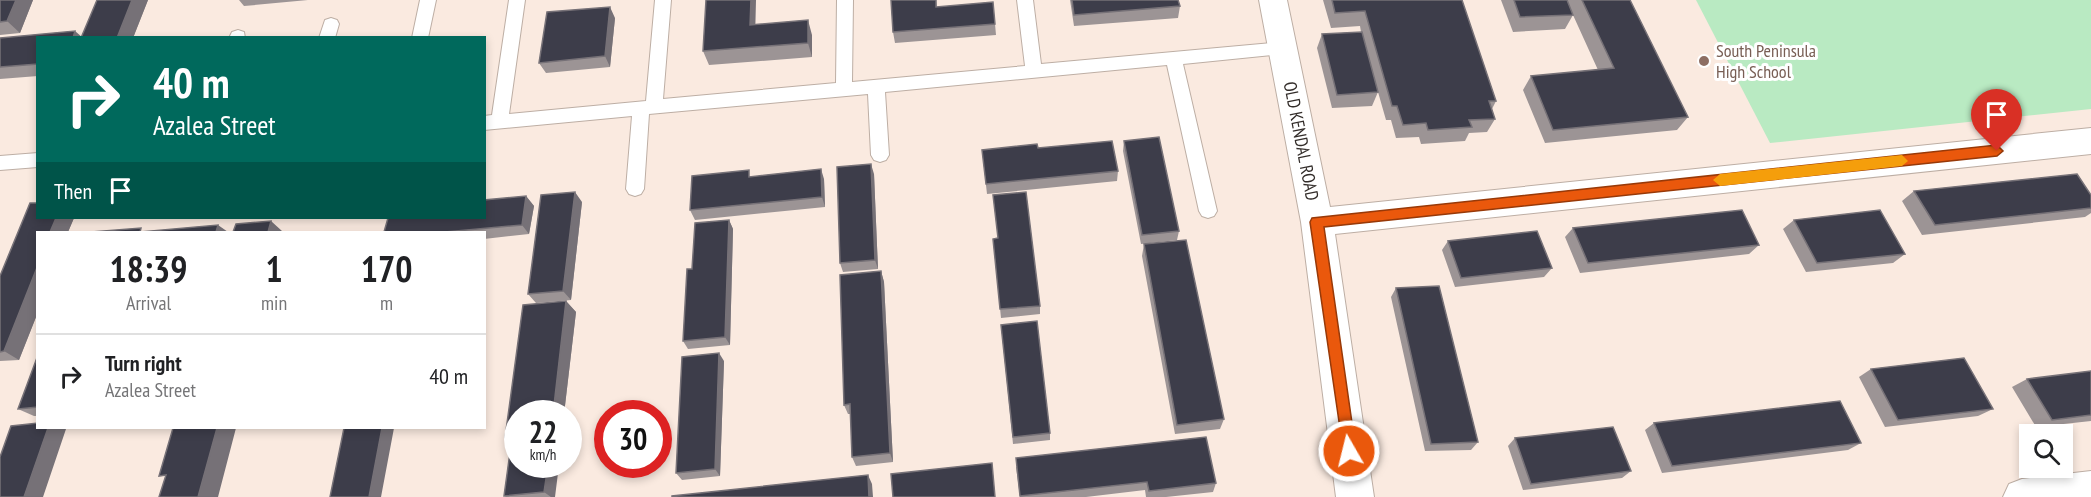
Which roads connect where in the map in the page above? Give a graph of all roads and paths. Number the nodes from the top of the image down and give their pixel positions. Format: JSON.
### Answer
{"nodes":[{"id":1,"x":428,"y":0,"type":"edge"},
{"id":2,"x":517,"y":0,"type":"edge"},
{"id":3,"x":663,"y":0,"type":"edge"},
{"id":4,"x":845,"y":0,"type":"edge"},
{"id":5,"x":1025,"y":0,"type":"edge"},
{"id":6,"x":1273,"y":0,"type":"edge"},
{"id":7,"x":420,"y":36,"type":"edge"},
{"id":8,"x":1283,"y":48,"type":"junction"},
{"id":9,"x":1174,"y":58,"type":"junction"},
{"id":10,"x":1034,"y":70,"type":"junction"},
{"id":11,"x":876,"y":85,"type":"junction"},
{"id":12,"x":844,"y":88,"type":"junction"},
{"id":13,"x":647,"y":109,"type":"junction"},
{"id":14,"x":492,"y":123,"type":"edge"},
{"id":15,"x":2091,"y":141,"type":"edge"},
{"id":16,"x":880,"y":154,"type":"dead end"},
{"id":17,"x":36,"y":160,"type":"edge"},
{"id":18,"x":0,"y":163,"type":"edge"},
{"id":19,"x":635,"y":189,"type":"dead end"},
{"id":20,"x":1208,"y":211,"type":"dead end"},
{"id":21,"x":1317,"y":222,"type":"junction"},
{"id":22,"x":2091,"y":489,"type":"edge"},
{"id":23,"x":1355,"y":497,"type":"edge"},
{"id":24,"x":2022,"y":497,"type":"edge"}],
"edges":[{"from":1,"to":7,"type":"lane"},
{"from":2,"to":14,"type":"lane"},
{"from":3,"to":13,"type":"lane"},
{"from":4,"to":12,"type":"lane"},
{"from":5,"to":10,"type":"lane"},
{"from":6,"to":8,"type":"street","name":"OLD KENDAL ROAD"},
{"from":8,"to":9,"type":"lane"},
{"from":8,"to":21,"type":"street","name":"OLD KENDAL ROAD"},
{"from":9,"to":10,"type":"lane"},
{"from":9,"to":20,"type":"lane"},
{"from":10,"to":11,"type":"lane"},
{"from":11,"to":12,"type":"lane"},
{"from":11,"to":16,"type":"lane"},
{"from":12,"to":13,"type":"lane"},
{"from":13,"to":14,"type":"lane"},
{"from":13,"to":19,"type":"lane"},
{"from":15,"to":21,"type":"street"},
{"from":17,"to":18,"type":"lane"},
{"from":21,"to":23,"type":"street","name":"OLD KENDAL ROAD"},
{"from":22,"to":24,"type":"street"}]}
